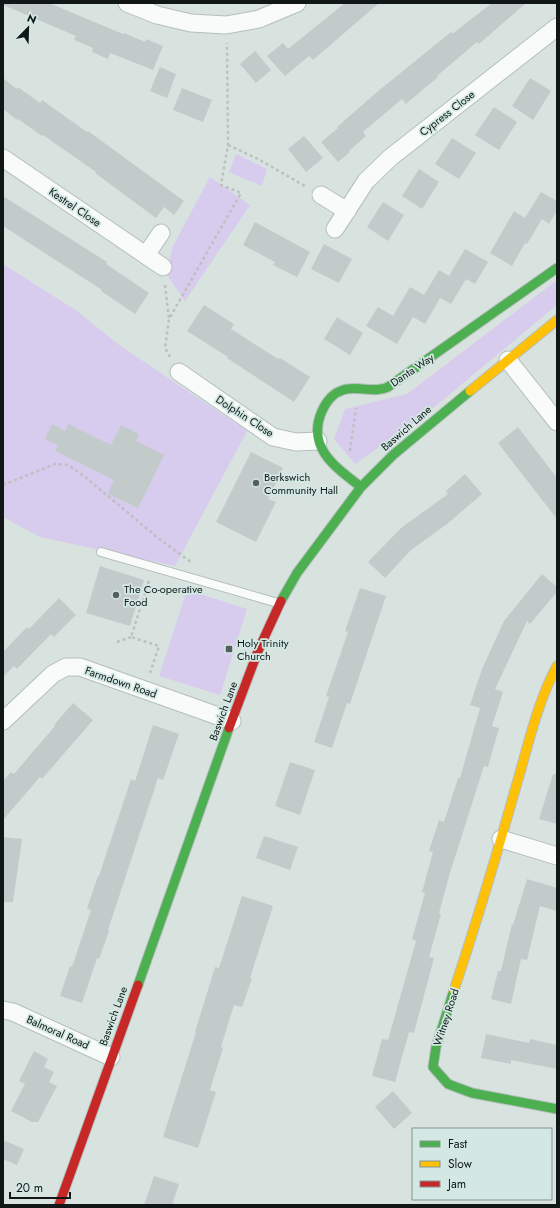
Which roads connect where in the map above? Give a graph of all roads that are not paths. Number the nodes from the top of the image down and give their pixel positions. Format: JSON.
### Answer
{"nodes":[{"id":1,"x":128,"y":3,"type":"edge"},
{"id":2,"x":297,"y":3,"type":"edge"},
{"id":3,"x":557,"y":27,"type":"edge"},
{"id":4,"x":3,"y":158,"type":"edge"},
{"id":5,"x":321,"y":195,"type":"road end"},
{"id":6,"x":347,"y":210,"type":"junction"},
{"id":7,"x":335,"y":229,"type":"dead end"},
{"id":8,"x":161,"y":233,"type":"dead end"},
{"id":9,"x":146,"y":255,"type":"junction"},
{"id":10,"x":163,"y":267,"type":"road end"},
{"id":11,"x":557,"y":268,"type":"edge"},
{"id":12,"x":557,"y":320,"type":"edge"},
{"id":13,"x":508,"y":360,"type":"junction"},
{"id":14,"x":180,"y":372,"type":"road end"},
{"id":15,"x":557,"y":422,"type":"edge"},
{"id":16,"x":318,"y":441,"type":"junction"},
{"id":17,"x":361,"y":487,"type":"junction"},
{"id":18,"x":101,"y":552,"type":"dead end"},
{"id":19,"x":279,"y":604,"type":"junction"},
{"id":20,"x":557,"y":666,"type":"edge"},
{"id":21,"x":232,"y":720,"type":"junction"},
{"id":22,"x":3,"y":721,"type":"edge"},
{"id":23,"x":501,"y":839,"type":"junction"},
{"id":24,"x":557,"y":856,"type":"edge"},
{"id":25,"x":3,"y":1010,"type":"edge"},
{"id":26,"x":111,"y":1057,"type":"junction"},
{"id":27,"x":557,"y":1109,"type":"edge"},
{"id":28,"x":59,"y":1205,"type":"edge"}],
"edges":[{"from":1,"to":2,"type":"street"},
{"from":3,"to":6,"type":"street","name":"Cypress Close"},
{"from":4,"to":9,"type":"street","name":"Kestrel Close"},
{"from":5,"to":6,"type":"street"},
{"from":6,"to":7,"type":"street","name":"Cypress Close"},
{"from":8,"to":9,"type":"street"},
{"from":9,"to":10,"type":"street","name":"Kestrel Close"},
{"from":11,"to":16,"type":"street","name":"Danta Way"},
{"from":12,"to":13,"type":"street","name":"Baswich Lane"},
{"from":13,"to":15,"type":"street"},
{"from":13,"to":17,"type":"street","name":"Baswich Lane"},
{"from":14,"to":16,"type":"street","name":"Dolphin Close"},
{"from":16,"to":17,"type":"street","name":"Danta Way"},
{"from":17,"to":19,"type":"street","name":"Baswich Lane"},
{"from":18,"to":19,"type":"lane"},
{"from":19,"to":21,"type":"street","name":"Baswich Lane"},
{"from":20,"to":23,"type":"street","name":"Witney Road"},
{"from":21,"to":22,"type":"street","name":"Farmdown Road"},
{"from":21,"to":26,"type":"street","name":"Baswich Lane"},
{"from":23,"to":24,"type":"street"},
{"from":23,"to":27,"type":"street","name":"Witney Road"},
{"from":25,"to":26,"type":"street","name":"Balmoral Road"},
{"from":26,"to":28,"type":"street","name":"Baswich Lane"}]}
